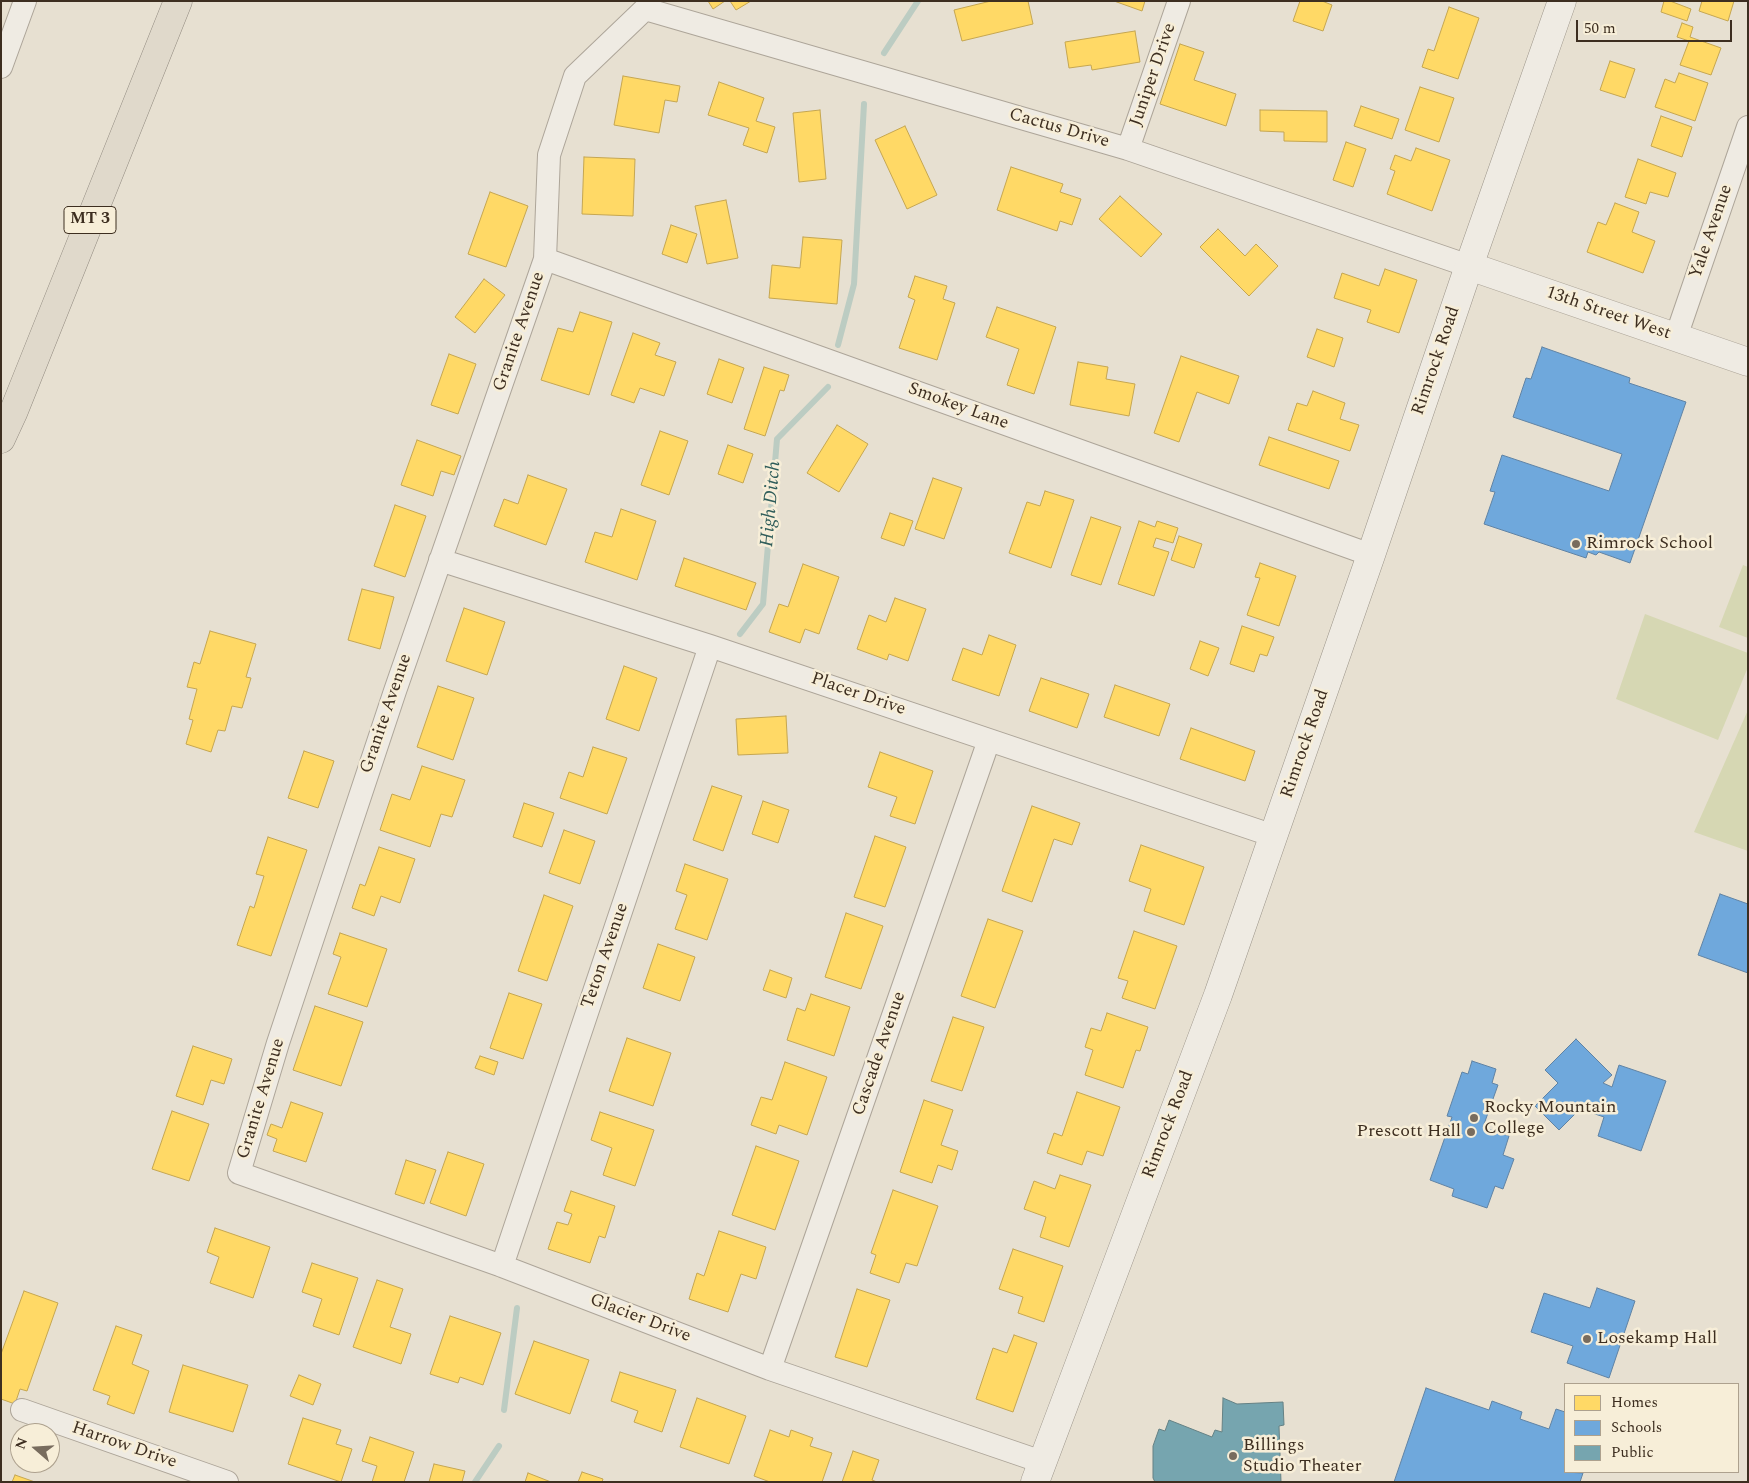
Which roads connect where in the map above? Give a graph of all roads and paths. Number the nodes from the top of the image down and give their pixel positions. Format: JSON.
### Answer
{"nodes":[{"id":1,"x":25,"y":1,"type":"edge"},
{"id":2,"x":178,"y":1,"type":"edge"},
{"id":3,"x":1179,"y":1,"type":"edge"},
{"id":4,"x":1562,"y":1,"type":"edge"},
{"id":5,"x":645,"y":9,"type":"joint"},
{"id":6,"x":1,"y":67,"type":"edge"},
{"id":7,"x":1748,"y":127,"type":"edge"},
{"id":8,"x":1128,"y":149,"type":"junction"},
{"id":9,"x":545,"y":259,"type":"junction"},
{"id":10,"x":1469,"y":266,"type":"junction"},
{"id":11,"x":1676,"y":337,"type":"junction"},
{"id":12,"x":1748,"y":362,"type":"edge"},
{"id":13,"x":1,"y":438,"type":"edge"},
{"id":14,"x":1371,"y":554,"type":"junction"},
{"id":15,"x":440,"y":560,"type":"junction"},
{"id":16,"x":710,"y":646,"type":"junction"},
{"id":17,"x":989,"y":740,"type":"junction"},
{"id":18,"x":1274,"y":836,"type":"junction"},
{"id":19,"x":239,"y":1173,"type":"joint"},
{"id":20,"x":502,"y":1266,"type":"junction"},
{"id":21,"x":770,"y":1369,"type":"junction"},
{"id":22,"x":22,"y":1410,"type":"dead end"},
{"id":23,"x":1039,"y":1472,"type":"edge"},
{"id":24,"x":227,"y":1482,"type":"edge"}],
"edges":[{"from":1,"to":6,"type":"street"},
{"from":2,"to":13,"type":"highway","number":"MT 3"},
{"from":3,"to":8,"type":"street","name":"Juniper Drive"},
{"from":4,"to":10,"type":"main road","name":"Rimrock Road"},
{"from":5,"to":8,"type":"street","name":"Cactus Drive"},
{"from":5,"to":9,"type":"street","name":"Granite Avenue"},
{"from":7,"to":11,"type":"street","name":"Yale Avenue"},
{"from":8,"to":10,"type":"street","name":"Cactus Drive"},
{"from":9,"to":14,"type":"street","name":"Smokey Lane"},
{"from":9,"to":15,"type":"street","name":"Granite Avenue"},
{"from":10,"to":11,"type":"main road","name":"13th Street West"},
{"from":10,"to":14,"type":"main road","name":"Rimrock Road"},
{"from":11,"to":12,"type":"main road","name":"13th Street West"},
{"from":14,"to":18,"type":"main road","name":"Rimrock Road"},
{"from":15,"to":16,"type":"street","name":"Placer Drive"},
{"from":15,"to":19,"type":"street","name":"Granite Avenue"},
{"from":16,"to":17,"type":"street","name":"Placer Drive"},
{"from":16,"to":20,"type":"street","name":"Teton Avenue"},
{"from":17,"to":18,"type":"street","name":"Placer Drive"},
{"from":17,"to":21,"type":"street","name":"Cascade Avenue"},
{"from":18,"to":23,"type":"main road","name":"Rimrock Road"},
{"from":19,"to":20,"type":"street","name":"Glacier Drive"},
{"from":20,"to":21,"type":"street","name":"Glacier Drive"},
{"from":21,"to":23,"type":"street","name":"Glacier Drive"},
{"from":22,"to":24,"type":"street","name":"Harrow Drive"}]}
